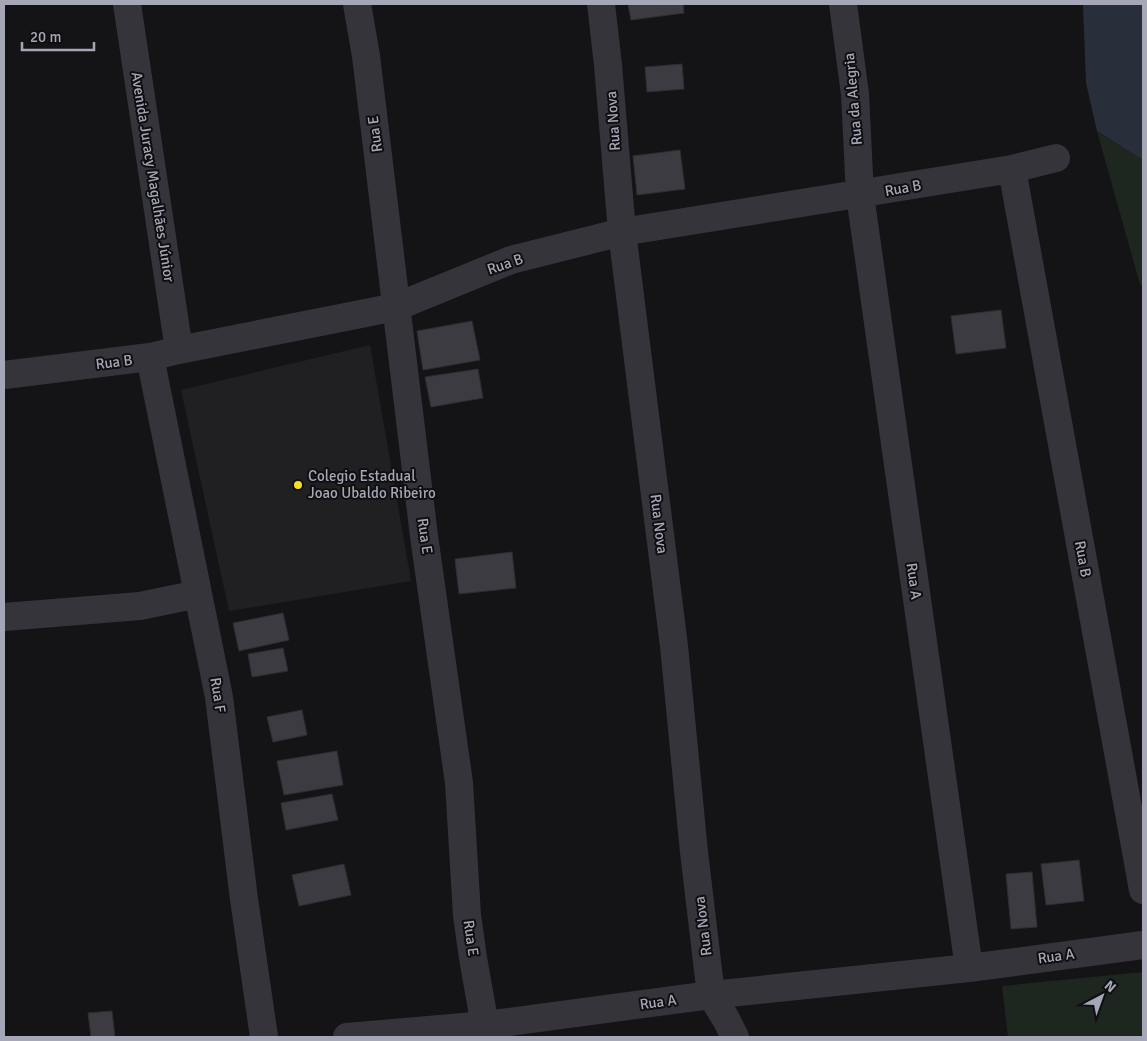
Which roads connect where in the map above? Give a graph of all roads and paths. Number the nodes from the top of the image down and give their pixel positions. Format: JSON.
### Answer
{"nodes":[{"id":1,"x":127,"y":4,"type":"edge"},
{"id":2,"x":357,"y":4,"type":"edge"},
{"id":3,"x":601,"y":4,"type":"edge"},
{"id":4,"x":843,"y":4,"type":"edge"},
{"id":5,"x":1056,"y":158,"type":"dead end"},
{"id":6,"x":1012,"y":169,"type":"junction"},
{"id":7,"x":860,"y":195,"type":"junction"},
{"id":8,"x":622,"y":232,"type":"junction"},
{"id":9,"x":396,"y":306,"type":"junction"},
{"id":10,"x":180,"y":350,"type":"junction"},
{"id":11,"x":150,"y":357,"type":"junction"},
{"id":12,"x":4,"y":375,"type":"edge"},
{"id":13,"x":198,"y":594,"type":"junction"},
{"id":14,"x":4,"y":617,"type":"edge"},
{"id":15,"x":1143,"y":890,"type":"edge"},
{"id":16,"x":1143,"y":945,"type":"edge"},
{"id":17,"x":969,"y":968,"type":"junction"},
{"id":18,"x":711,"y":994,"type":"junction"},
{"id":19,"x":487,"y":1031,"type":"edge"},
{"id":20,"x":264,"y":1037,"type":"edge"},
{"id":21,"x":347,"y":1037,"type":"edge"},
{"id":22,"x":736,"y":1037,"type":"edge"}],
"edges":[{"from":1,"to":10,"type":"street","name":"Avenida Juracy Magalhães Júnior"},
{"from":2,"to":9,"type":"street","name":"Rua E"},
{"from":3,"to":8,"type":"street","name":"Rua Nova"},
{"from":4,"to":7,"type":"street","name":"Rua da Alegria"},
{"from":5,"to":6,"type":"street","name":"Rua B"},
{"from":6,"to":7,"type":"street","name":"Rua B"},
{"from":6,"to":15,"type":"street","name":"Rua B"},
{"from":7,"to":8,"type":"street","name":"Rua B"},
{"from":7,"to":17,"type":"street","name":"Rua A"},
{"from":8,"to":9,"type":"street","name":"Rua B"},
{"from":8,"to":18,"type":"street","name":"Rua Nova"},
{"from":9,"to":10,"type":"street","name":"Rua B"},
{"from":9,"to":19,"type":"street","name":"Rua E"},
{"from":10,"to":11,"type":"street","name":"Rua B"},
{"from":11,"to":12,"type":"street","name":"Rua B"},
{"from":11,"to":13,"type":"street","name":"Rua F"},
{"from":13,"to":14,"type":"street"},
{"from":13,"to":20,"type":"street","name":"Rua F"},
{"from":16,"to":17,"type":"street","name":"Rua A"},
{"from":17,"to":18,"type":"street","name":"Rua A"},
{"from":18,"to":19,"type":"street","name":"Rua A"},
{"from":18,"to":22,"type":"street","name":"Rua Nova"},
{"from":19,"to":21,"type":"street","name":"Rua A"}]}
